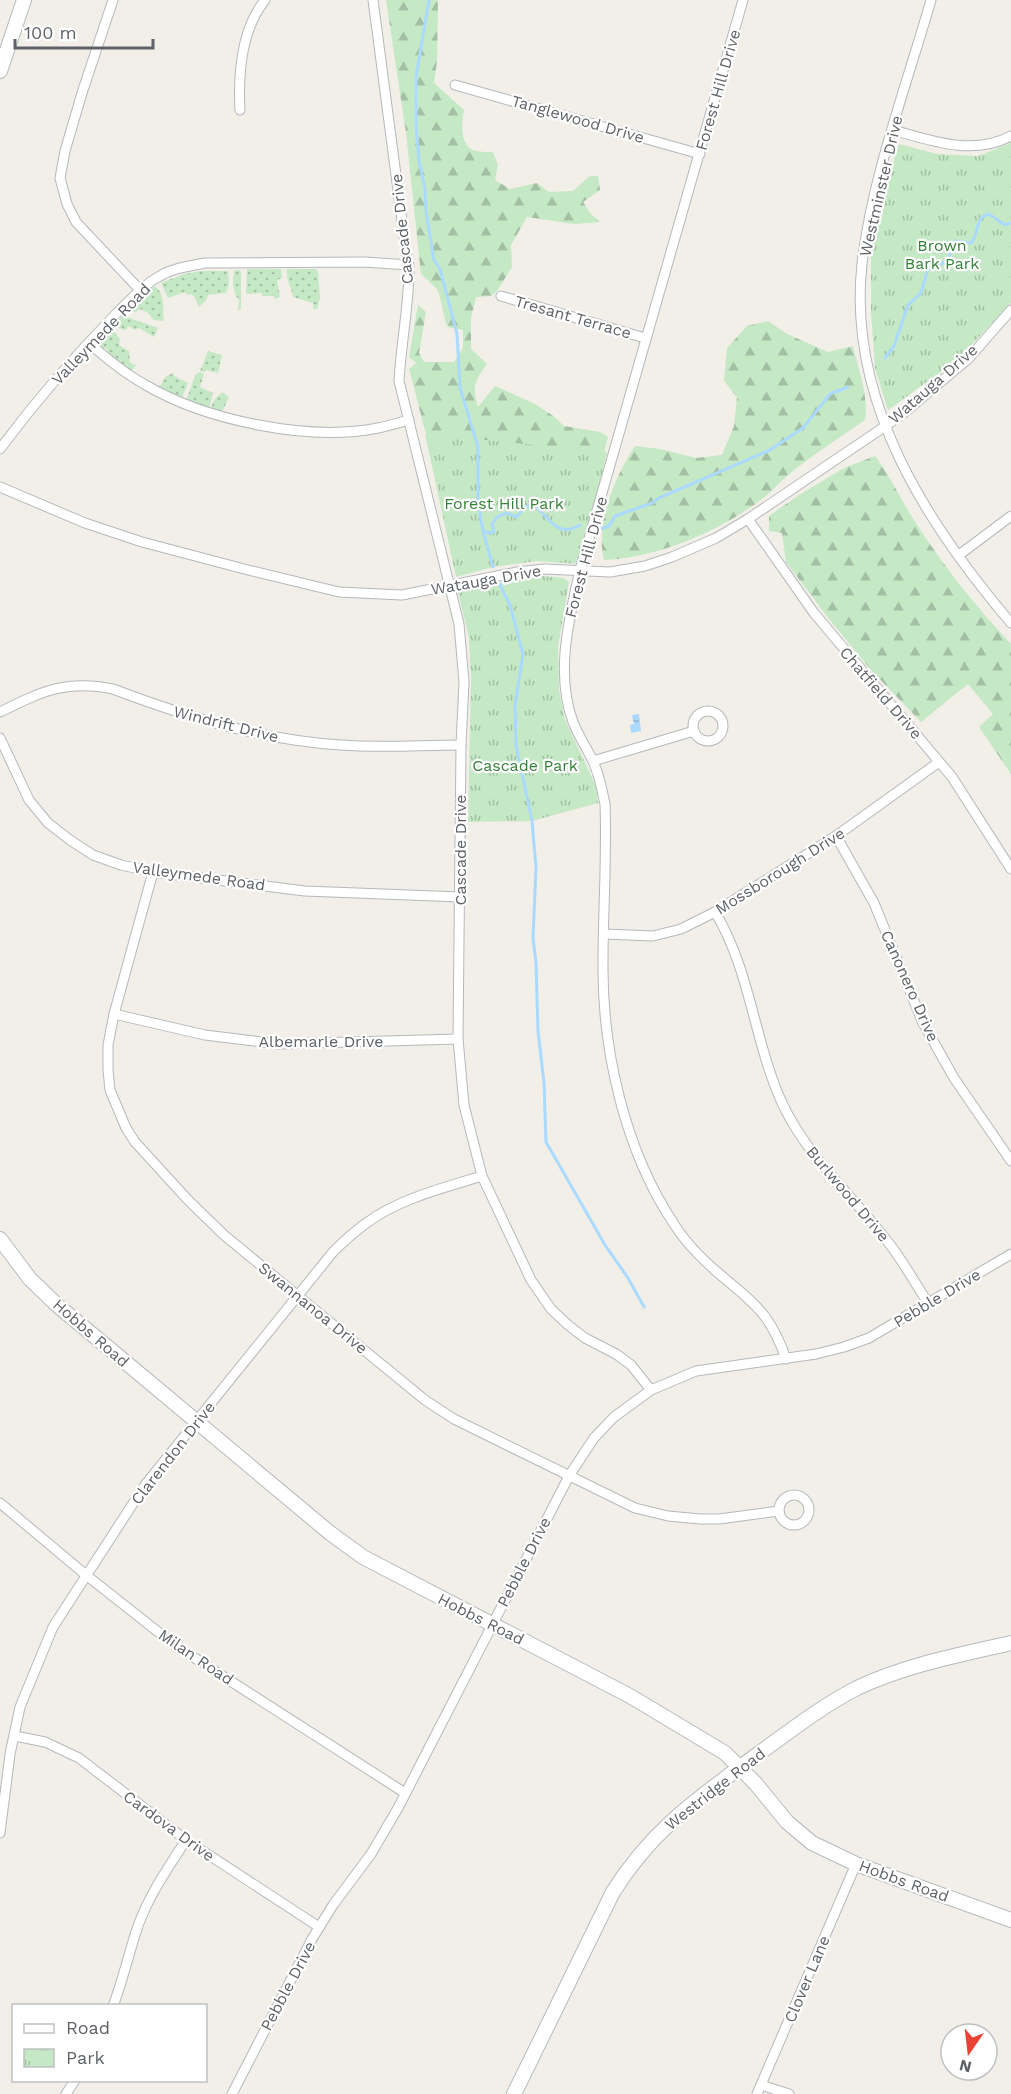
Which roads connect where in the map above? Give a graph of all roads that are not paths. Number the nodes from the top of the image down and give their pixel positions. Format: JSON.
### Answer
{"nodes":[{"id":1,"x":24,"y":0,"type":"edge"},
{"id":2,"x":113,"y":0,"type":"edge"},
{"id":3,"x":265,"y":0,"type":"edge"},
{"id":4,"x":373,"y":0,"type":"edge"},
{"id":5,"x":743,"y":0,"type":"edge"},
{"id":6,"x":931,"y":0,"type":"edge"},
{"id":7,"x":0,"y":71,"type":"edge"},
{"id":8,"x":455,"y":85,"type":"dead end"},
{"id":9,"x":240,"y":110,"type":"dead end"},
{"id":10,"x":893,"y":130,"type":"junction"},
{"id":11,"x":1011,"y":136,"type":"edge"},
{"id":12,"x":700,"y":154,"type":"junction"},
{"id":13,"x":409,"y":265,"type":"junction"},
{"id":14,"x":140,"y":290,"type":"junction"},
{"id":15,"x":501,"y":296,"type":"dead end"},
{"id":16,"x":1011,"y":310,"type":"edge"},
{"id":17,"x":645,"y":338,"type":"junction"},
{"id":18,"x":89,"y":343,"type":"junction"},
{"id":19,"x":408,"y":420,"type":"junction"},
{"id":20,"x":884,"y":427,"type":"junction"},
{"id":21,"x":0,"y":449,"type":"edge"},
{"id":22,"x":0,"y":488,"type":"edge"},
{"id":23,"x":1011,"y":516,"type":"edge"},
{"id":24,"x":748,"y":519,"type":"junction"},
{"id":25,"x":959,"y":555,"type":"junction"},
{"id":26,"x":580,"y":570,"type":"junction"},
{"id":27,"x":451,"y":585,"type":"junction"},
{"id":28,"x":1011,"y":623,"type":"edge"},
{"id":29,"x":0,"y":712,"type":"edge"},
{"id":30,"x":694,"y":731,"type":"dead end"},
{"id":31,"x":0,"y":738,"type":"edge"},
{"id":32,"x":461,"y":745,"type":"junction"},
{"id":33,"x":593,"y":761,"type":"junction"},
{"id":34,"x":939,"y":762,"type":"junction"},
{"id":35,"x":836,"y":836,"type":"junction"},
{"id":36,"x":1011,"y":869,"type":"edge"},
{"id":37,"x":153,"y":872,"type":"junction"},
{"id":38,"x":460,"y":897,"type":"junction"},
{"id":39,"x":715,"y":912,"type":"junction"},
{"id":40,"x":604,"y":934,"type":"junction"},
{"id":41,"x":114,"y":1014,"type":"junction"},
{"id":42,"x":458,"y":1039,"type":"junction"},
{"id":43,"x":1011,"y":1161,"type":"edge"},
{"id":44,"x":482,"y":1176,"type":"junction"},
{"id":45,"x":0,"y":1239,"type":"edge"},
{"id":46,"x":1011,"y":1254,"type":"edge"},
{"id":47,"x":298,"y":1296,"type":"junction"},
{"id":48,"x":928,"y":1304,"type":"junction"},
{"id":49,"x":786,"y":1359,"type":"junction"},
{"id":50,"x":651,"y":1390,"type":"junction"},
{"id":51,"x":196,"y":1423,"type":"junction"},
{"id":52,"x":569,"y":1476,"type":"junction"},
{"id":53,"x":0,"y":1503,"type":"edge"},
{"id":54,"x":779,"y":1512,"type":"dead end"},
{"id":55,"x":86,"y":1575,"type":"junction"},
{"id":56,"x":492,"y":1625,"type":"junction"},
{"id":57,"x":1011,"y":1643,"type":"edge"},
{"id":58,"x":15,"y":1736,"type":"junction"},
{"id":59,"x":740,"y":1767,"type":"junction"},
{"id":60,"x":405,"y":1793,"type":"junction"},
{"id":61,"x":0,"y":1833,"type":"edge"},
{"id":62,"x":186,"y":1840,"type":"junction"},
{"id":63,"x":856,"y":1864,"type":"junction"},
{"id":64,"x":1011,"y":1920,"type":"edge"},
{"id":65,"x":319,"y":1927,"type":"junction"},
{"id":66,"x":114,"y":2004,"type":"edge"},
{"id":67,"x":759,"y":2090,"type":"edge"},
{"id":68,"x":232,"y":2094,"type":"edge"},
{"id":69,"x":514,"y":2094,"type":"edge"},
{"id":70,"x":789,"y":2094,"type":"edge"}],
"edges":[{"from":1,"to":7,"type":"street"},
{"from":2,"to":14,"type":"street"},
{"from":3,"to":9,"type":"street"},
{"from":4,"to":13,"type":"street","name":"Cascade Drive"},
{"from":5,"to":12,"type":"street","name":"Forest Hill Drive"},
{"from":6,"to":10,"type":"street","name":"Westminster Drive"},
{"from":8,"to":12,"type":"street","name":"Tanglewood Drive"},
{"from":10,"to":11,"type":"street"},
{"from":10,"to":20,"type":"street","name":"Westminster Drive"},
{"from":12,"to":17,"type":"street","name":"Forest Hill Drive"},
{"from":13,"to":14,"type":"street","name":"Valleymede Road"},
{"from":13,"to":19,"type":"street","name":"Cascade Drive"},
{"from":14,"to":18,"type":"street","name":"Valleymede Road"},
{"from":15,"to":17,"type":"street","name":"Tresant Terrace"},
{"from":16,"to":20,"type":"street","name":"Watauga Drive"},
{"from":17,"to":26,"type":"street","name":"Forest Hill Drive"},
{"from":18,"to":19,"type":"street"},
{"from":18,"to":21,"type":"street","name":"Valleymede Road"},
{"from":19,"to":27,"type":"street","name":"Cascade Drive"},
{"from":20,"to":24,"type":"street","name":"Watauga Drive"},
{"from":20,"to":25,"type":"street","name":"Westminster Drive"},
{"from":22,"to":27,"type":"street","name":"Watauga Drive"},
{"from":23,"to":25,"type":"street"},
{"from":24,"to":26,"type":"street","name":"Watauga Drive"},
{"from":24,"to":34,"type":"street","name":"Chatfield Drive"},
{"from":25,"to":28,"type":"street","name":"Westminster Drive"},
{"from":26,"to":27,"type":"street","name":"Watauga Drive"},
{"from":26,"to":33,"type":"street","name":"Forest Hill Drive"},
{"from":27,"to":32,"type":"street","name":"Cascade Drive"},
{"from":29,"to":32,"type":"street","name":"Windrift Drive"},
{"from":30,"to":33,"type":"street"},
{"from":31,"to":37,"type":"street","name":"Valleymede Road"},
{"from":32,"to":38,"type":"street","name":"Cascade Drive"},
{"from":33,"to":40,"type":"street","name":"Forest Hill Drive"},
{"from":34,"to":35,"type":"street","name":"Mossborough Drive"},
{"from":34,"to":36,"type":"street","name":"Chatfield Drive"},
{"from":35,"to":39,"type":"street","name":"Mossborough Drive"},
{"from":35,"to":43,"type":"street","name":"Canonero Drive"},
{"from":37,"to":38,"type":"street","name":"Valleymede Road"},
{"from":37,"to":41,"type":"street","name":"Swannanoa Drive"},
{"from":38,"to":42,"type":"street","name":"Cascade Drive"},
{"from":39,"to":40,"type":"street","name":"Mossborough Drive"},
{"from":39,"to":48,"type":"street","name":"Burlwood Drive"},
{"from":40,"to":49,"type":"street","name":"Forest Hill Drive"},
{"from":41,"to":42,"type":"street","name":"Albemarle Drive"},
{"from":41,"to":47,"type":"street","name":"Swannanoa Drive"},
{"from":42,"to":44,"type":"street","name":"Cascade Drive"},
{"from":44,"to":47,"type":"street","name":"Clarendon Drive"},
{"from":44,"to":50,"type":"street","name":"Cascade Drive"},
{"from":45,"to":51,"type":"street","name":"Hobbs Road"},
{"from":46,"to":48,"type":"street","name":"Pebble Drive"},
{"from":47,"to":51,"type":"street","name":"Clarendon Drive"},
{"from":47,"to":52,"type":"street","name":"Swannanoa Drive"},
{"from":48,"to":49,"type":"street","name":"Pebble Drive"},
{"from":49,"to":50,"type":"street","name":"Pebble Drive"},
{"from":50,"to":52,"type":"street","name":"Pebble Drive"},
{"from":51,"to":55,"type":"street","name":"Clarendon Drive"},
{"from":51,"to":56,"type":"street","name":"Hobbs Road"},
{"from":52,"to":54,"type":"street","name":"Swannanoa Drive"},
{"from":52,"to":56,"type":"street","name":"Pebble Drive"},
{"from":53,"to":55,"type":"street","name":"Milan Road"},
{"from":55,"to":58,"type":"street","name":"Clarendon Drive"},
{"from":55,"to":60,"type":"street","name":"Milan Road"},
{"from":56,"to":59,"type":"street","name":"Hobbs Road"},
{"from":56,"to":60,"type":"street","name":"Pebble Drive"},
{"from":57,"to":59,"type":"street","name":"Westridge Road"},
{"from":58,"to":61,"type":"street","name":"Clarendon Drive"},
{"from":58,"to":62,"type":"street","name":"Cardova Drive"},
{"from":59,"to":63,"type":"street","name":"Hobbs Road"},
{"from":59,"to":69,"type":"street","name":"Westridge Road"},
{"from":60,"to":65,"type":"street","name":"Pebble Drive"},
{"from":62,"to":65,"type":"street","name":"Cardova Drive"},
{"from":62,"to":66,"type":"street"},
{"from":63,"to":64,"type":"street","name":"Hobbs Road"},
{"from":63,"to":67,"type":"street","name":"Clover Lane"},
{"from":65,"to":68,"type":"street","name":"Pebble Drive"},
{"from":67,"to":70,"type":"street"}]}
